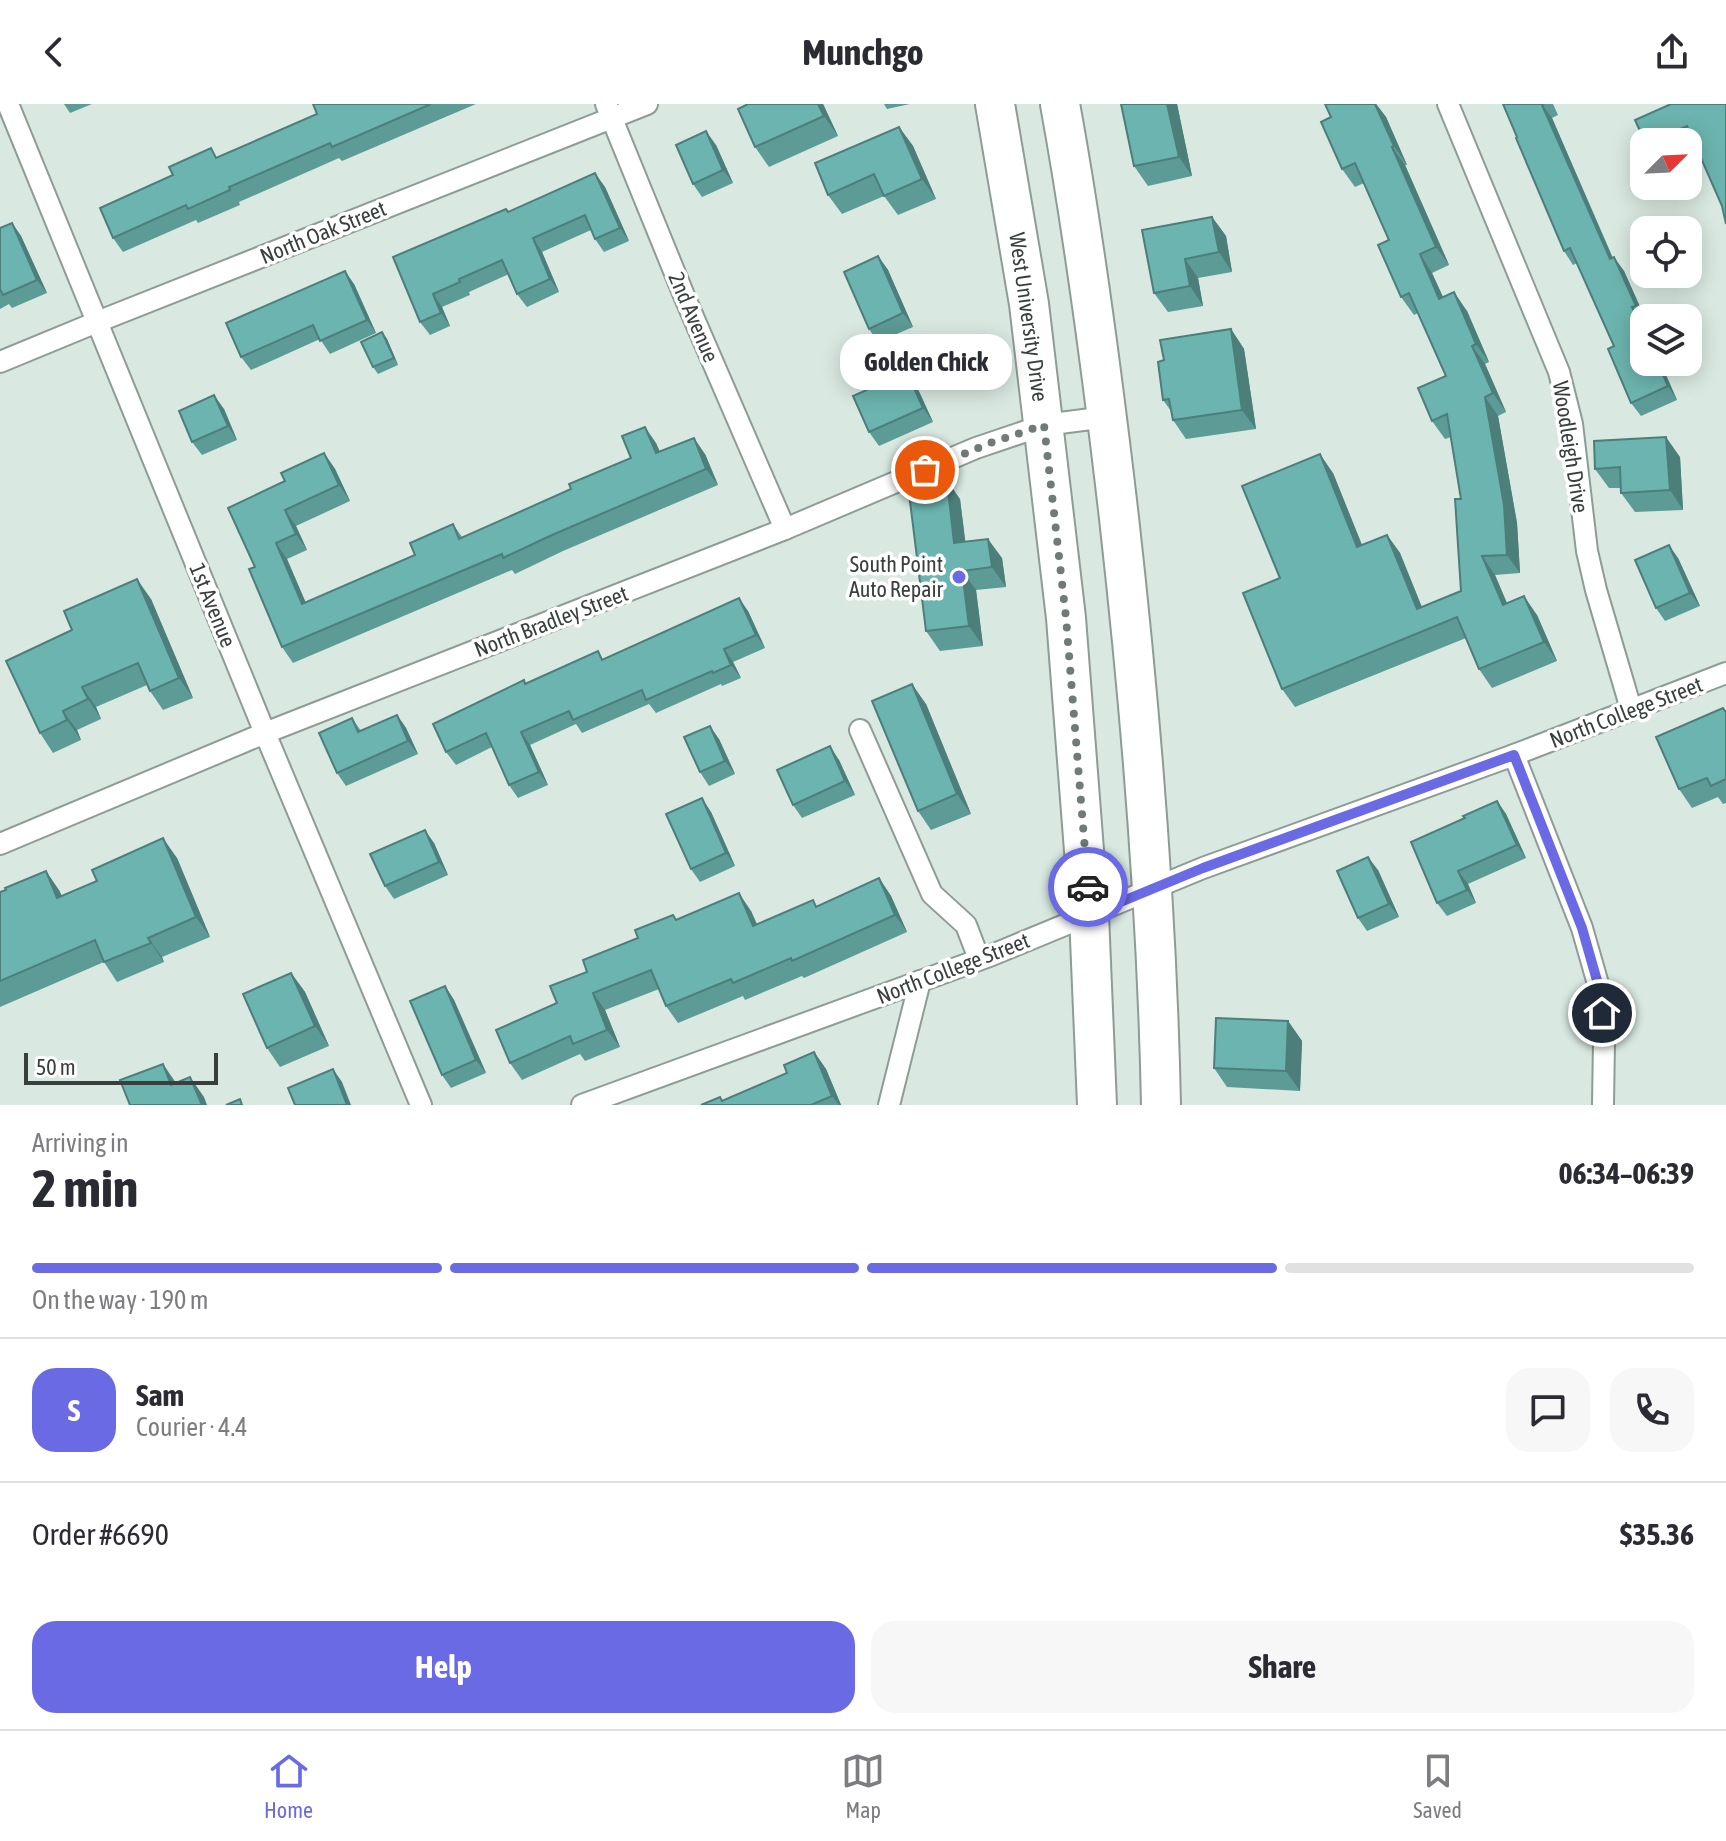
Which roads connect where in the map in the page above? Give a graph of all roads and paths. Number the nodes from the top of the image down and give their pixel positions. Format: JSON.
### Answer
{"nodes":[{"id":1,"x":8,"y":104,"type":"edge"},
{"id":2,"x":647,"y":104,"type":"edge"},
{"id":3,"x":995,"y":104,"type":"edge"},
{"id":4,"x":1060,"y":104,"type":"edge"},
{"id":5,"x":1448,"y":104,"type":"edge"},
{"id":6,"x":609,"y":111,"type":"edge"},
{"id":7,"x":97,"y":322,"type":"junction"},
{"id":8,"x":0,"y":362,"type":"edge"},
{"id":9,"x":1107,"y":417,"type":"junction"},
{"id":10,"x":1044,"y":425,"type":"junction"},
{"id":11,"x":785,"y":529,"type":"junction"},
{"id":12,"x":1726,"y":673,"type":"edge"},
{"id":13,"x":1631,"y":709,"type":"junction"},
{"id":14,"x":860,"y":730,"type":"dead end"},
{"id":15,"x":265,"y":733,"type":"junction"},
{"id":16,"x":1514,"y":755,"type":"junction"},
{"id":17,"x":0,"y":844,"type":"edge"},
{"id":18,"x":1152,"y":888,"type":"junction"},
{"id":19,"x":1089,"y":915,"type":"junction"},
{"id":20,"x":979,"y":959,"type":"junction"},
{"id":21,"x":920,"y":981,"type":"junction"},
{"id":22,"x":421,"y":1105,"type":"edge"},
{"id":23,"x":582,"y":1105,"type":"edge"},
{"id":24,"x":889,"y":1105,"type":"edge"},
{"id":25,"x":1097,"y":1105,"type":"edge"},
{"id":26,"x":1161,"y":1105,"type":"edge"},
{"id":27,"x":1603,"y":1105,"type":"edge"}],
"edges":[{"from":1,"to":7,"type":"street","name":"1st Avenue"},
{"from":2,"to":6,"type":"street","name":"North Oak Street"},
{"from":3,"to":10,"type":"highway","name":"West University Drive"},
{"from":4,"to":9,"type":"highway"},
{"from":5,"to":13,"type":"street","name":"Woodleigh Drive"},
{"from":6,"to":7,"type":"street","name":"North Oak Street"},
{"from":6,"to":11,"type":"street","name":"2nd Avenue"},
{"from":7,"to":8,"type":"street","name":"North Oak Street"},
{"from":7,"to":15,"type":"street","name":"1st Avenue"},
{"from":9,"to":10,"type":"street","name":"North Bradley Street"},
{"from":9,"to":18,"type":"highway"},
{"from":10,"to":11,"type":"street","name":"North Bradley Street"},
{"from":10,"to":19,"type":"highway","name":"West University Drive"},
{"from":11,"to":15,"type":"street","name":"North Bradley Street"},
{"from":12,"to":13,"type":"street","name":"North College Street"},
{"from":13,"to":16,"type":"street","name":"North College Street"},
{"from":14,"to":20,"type":"street"},
{"from":15,"to":17,"type":"street","name":"North Bradley Street"},
{"from":15,"to":22,"type":"street","name":"1st Avenue"},
{"from":16,"to":18,"type":"street","name":"North College Street"},
{"from":16,"to":27,"type":"street"},
{"from":18,"to":19,"type":"street","name":"North College Street"},
{"from":18,"to":26,"type":"highway"},
{"from":19,"to":20,"type":"street","name":"North College Street"},
{"from":19,"to":25,"type":"highway","name":"West University Drive"},
{"from":20,"to":21,"type":"street","name":"North College Street"},
{"from":21,"to":23,"type":"street","name":"North College Street"},
{"from":21,"to":24,"type":"street"}]}
